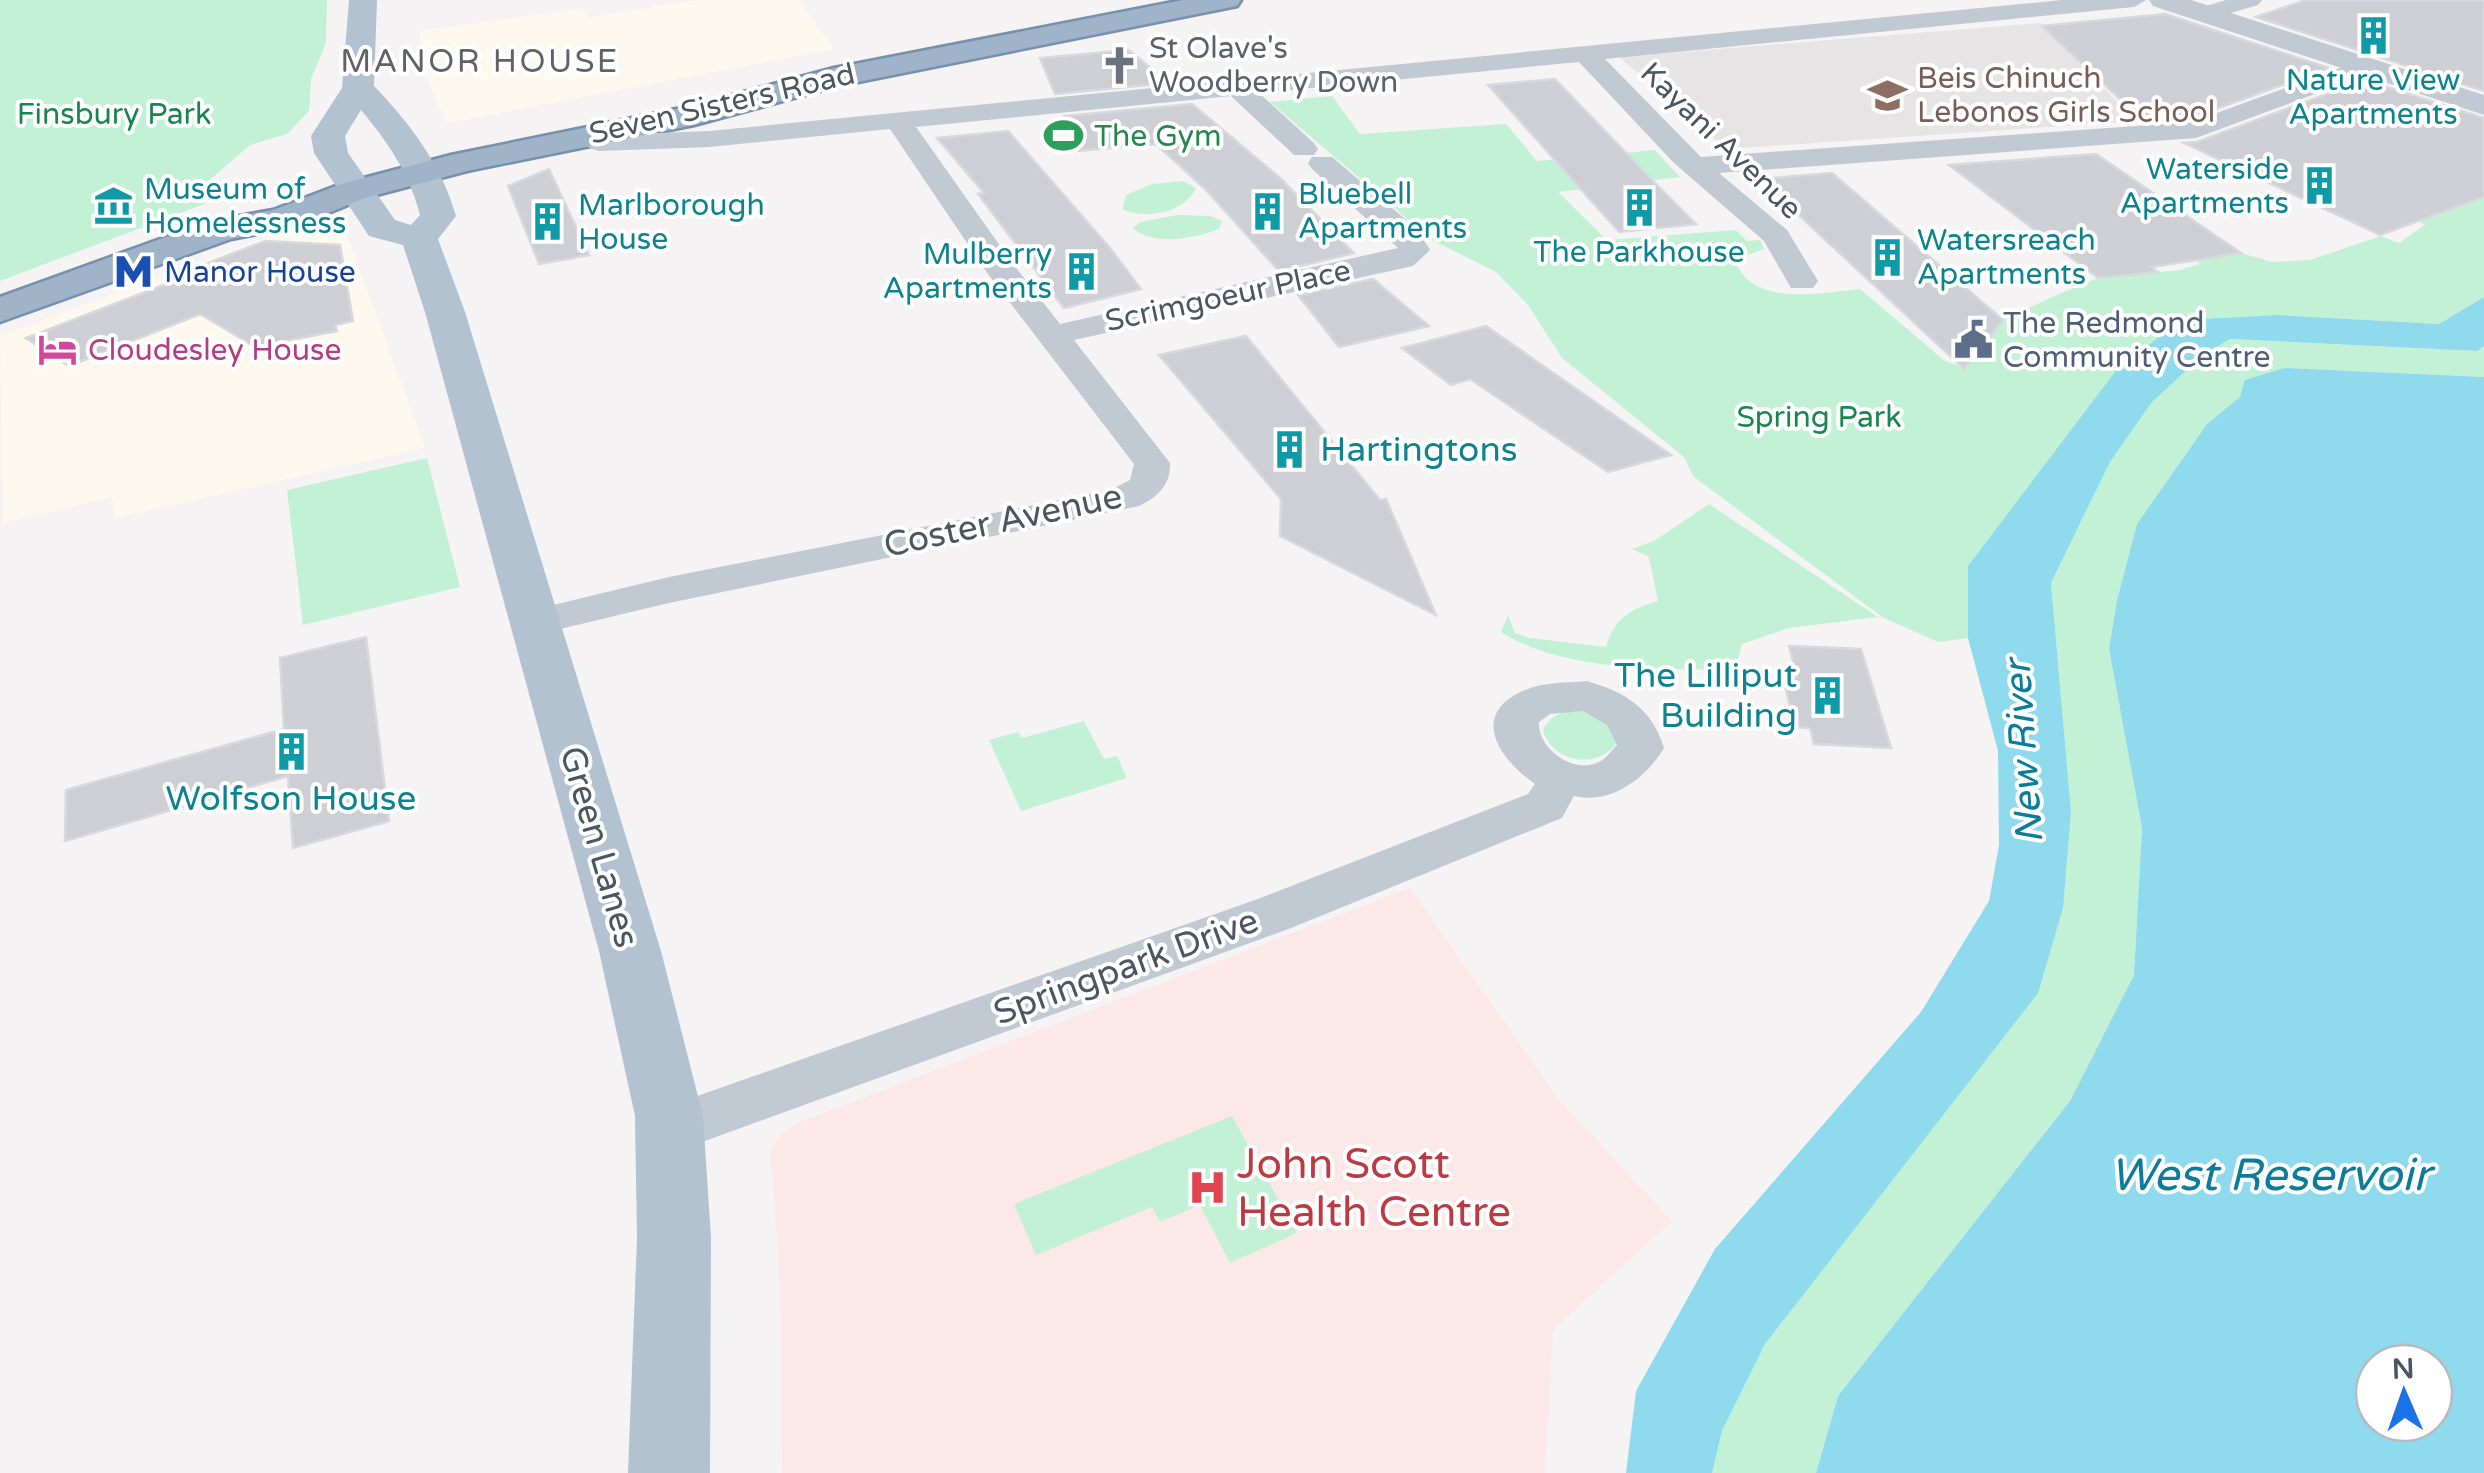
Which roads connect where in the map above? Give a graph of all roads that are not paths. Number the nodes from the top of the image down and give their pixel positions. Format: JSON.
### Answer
{"nodes":[{"id":1,"x":363,"y":0,"type":"edge"},
{"id":2,"x":1164,"y":0,"type":"edge"},
{"id":3,"x":1228,"y":0,"type":"edge"},
{"id":4,"x":2134,"y":0,"type":"edge"},
{"id":5,"x":2163,"y":0,"type":"edge"},
{"id":6,"x":2250,"y":0,"type":"edge"},
{"id":7,"x":2204,"y":14,"type":"junction"},
{"id":8,"x":1586,"y":54,"type":"junction"},
{"id":9,"x":2368,"y":66,"type":"junction"},
{"id":10,"x":1236,"y":86,"type":"junction"},
{"id":11,"x":358,"y":88,"type":"junction"},
{"id":12,"x":2484,"y":106,"type":"edge"},
{"id":13,"x":900,"y":120,"type":"junction"},
{"id":14,"x":592,"y":135,"type":"junction"},
{"id":15,"x":414,"y":162,"type":"junction"},
{"id":16,"x":1696,"y":166,"type":"junction"},
{"id":17,"x":347,"y":181,"type":"junction"},
{"id":18,"x":418,"y":238,"type":"junction"},
{"id":19,"x":1802,"y":281,"type":"dead end"},
{"id":20,"x":0,"y":310,"type":"edge"},
{"id":21,"x":1053,"y":335,"type":"junction"},
{"id":22,"x":534,"y":622,"type":"junction"},
{"id":23,"x":1561,"y":778,"type":"dead end"},
{"id":24,"x":672,"y":1129,"type":"junction"},
{"id":25,"x":669,"y":1473,"type":"edge"}],
"edges":[{"from":1,"to":11,"type":"main road"},
{"from":2,"to":15,"type":"highway","name":"Seven Sisters Road"},
{"from":3,"to":14,"type":"highway","name":"Seven Sisters Road"},
{"from":4,"to":8,"type":"street"},
{"from":5,"to":7,"type":"street"},
{"from":6,"to":7,"type":"street"},
{"from":7,"to":9,"type":"street"},
{"from":8,"to":10,"type":"street"},
{"from":8,"to":16,"type":"street","name":"Kayani Avenue"},
{"from":9,"to":12,"type":"street"},
{"from":9,"to":16,"type":"street"},
{"from":10,"to":13,"type":"street"},
{"from":10,"to":21,"type":"street","name":"Scrimgoeur Place"},
{"from":11,"to":15,"type":"main road"},
{"from":11,"to":17,"type":"main road"},
{"from":13,"to":14,"type":"street"},
{"from":13,"to":21,"type":"street","name":"Coster Avenue"},
{"from":14,"to":15,"type":"highway","name":"Seven Sisters Road"},
{"from":15,"to":17,"type":"highway","name":"Seven Sisters Road"},
{"from":15,"to":18,"type":"main road"},
{"from":16,"to":19,"type":"street","name":"Kayani Avenue"},
{"from":17,"to":18,"type":"main road"},
{"from":17,"to":20,"type":"highway","name":"Seven Sisters Road"},
{"from":18,"to":22,"type":"main road","name":"Green Lanes"},
{"from":21,"to":22,"type":"street","name":"Coster Avenue"},
{"from":22,"to":24,"type":"main road","name":"Green Lanes"},
{"from":23,"to":24,"type":"street","name":"Springpark Drive"},
{"from":24,"to":25,"type":"main road","name":"Green Lanes"}]}
